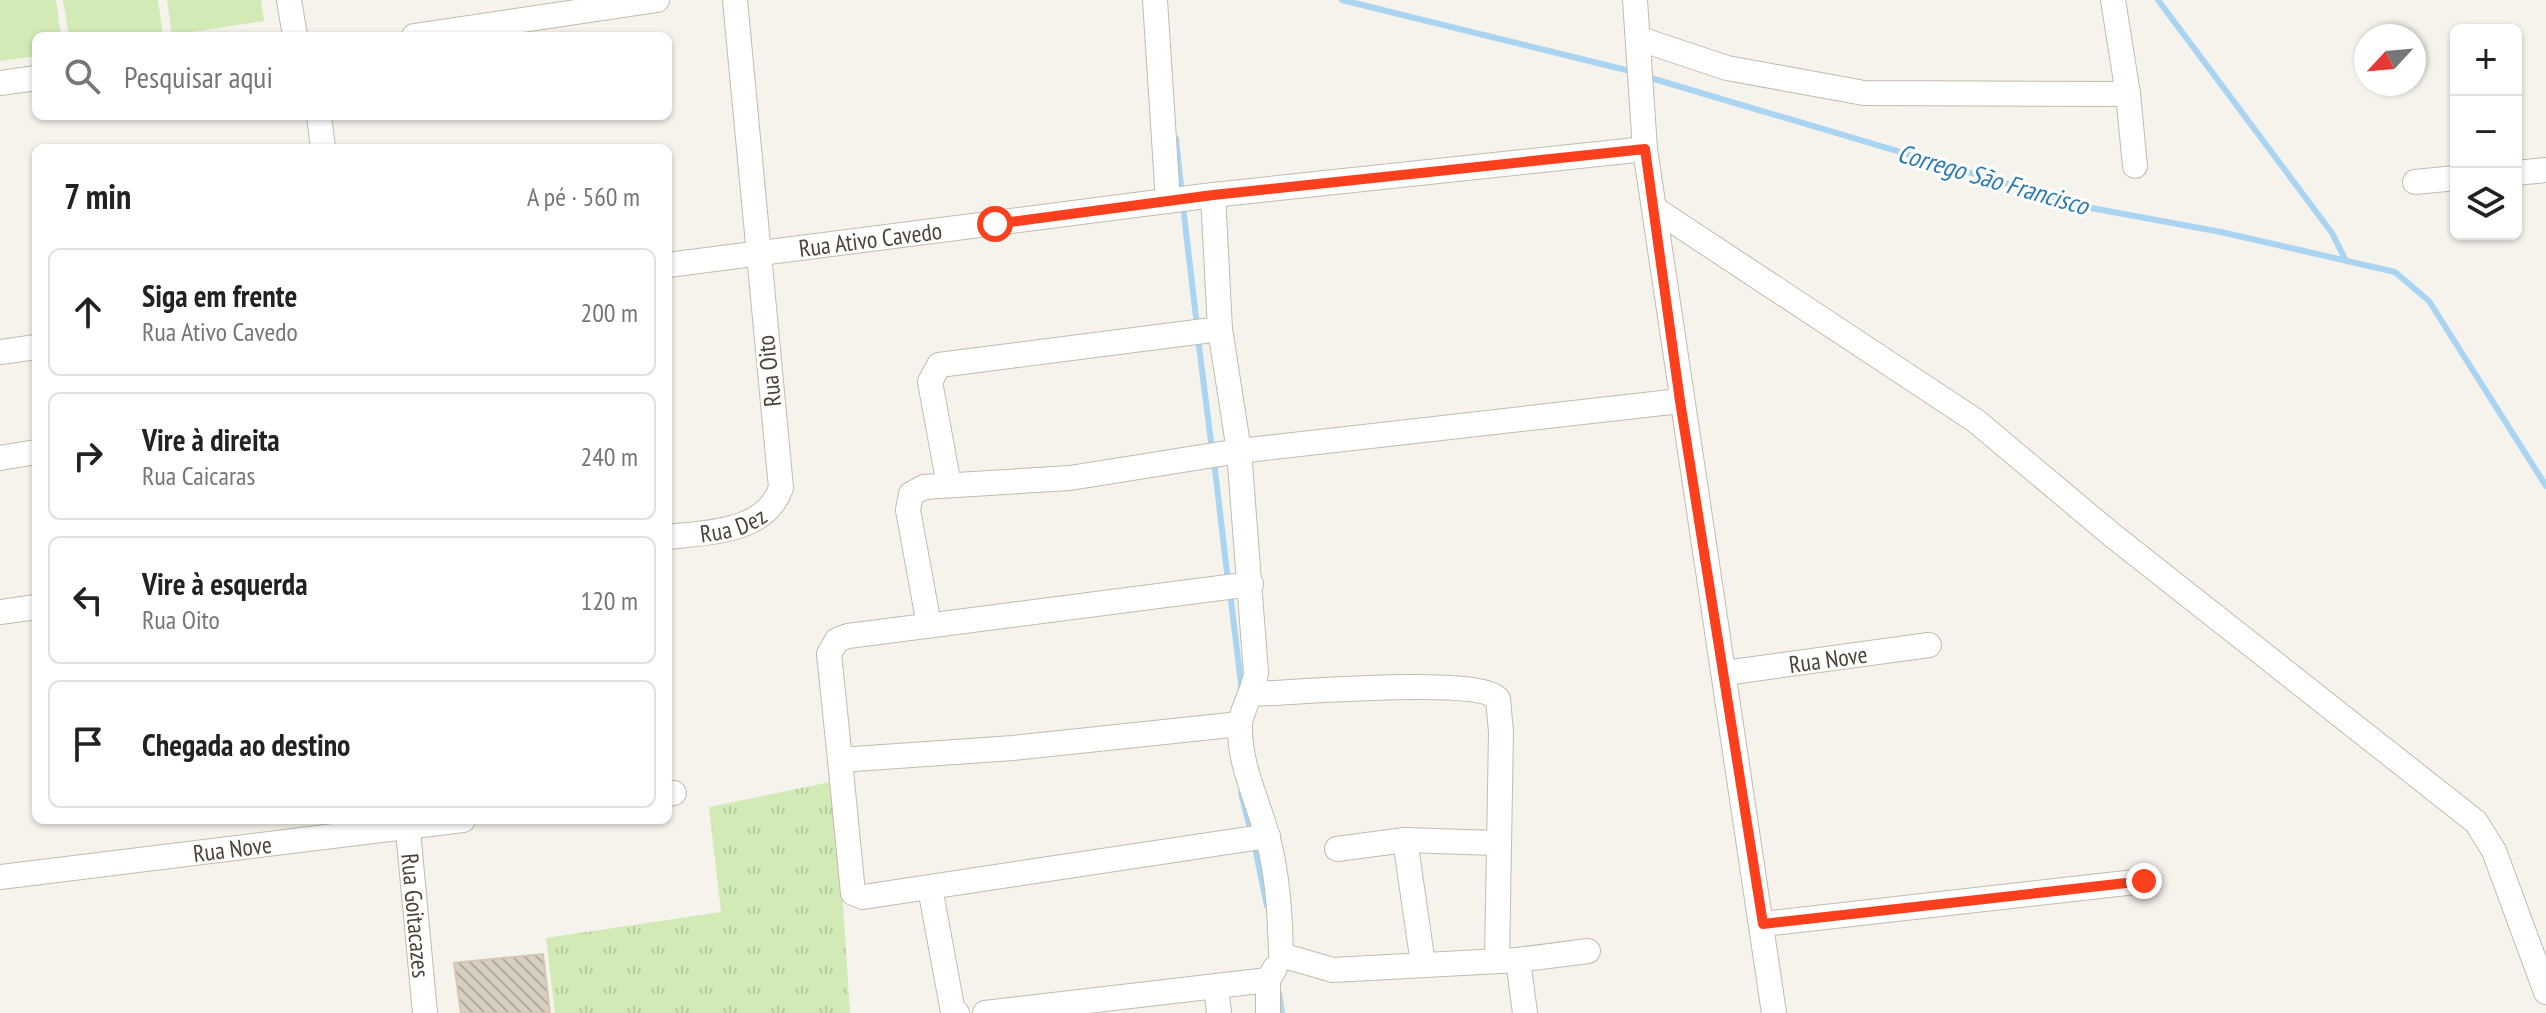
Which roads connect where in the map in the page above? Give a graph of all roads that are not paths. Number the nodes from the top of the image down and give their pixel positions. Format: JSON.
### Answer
{"nodes":[{"id":1,"x":289,"y":0,"type":"edge"},
{"id":2,"x":657,"y":0,"type":"edge"},
{"id":3,"x":735,"y":0,"type":"edge"},
{"id":4,"x":1155,"y":0,"type":"edge"},
{"id":5,"x":1635,"y":0,"type":"edge"},
{"id":6,"x":2113,"y":0,"type":"edge"},
{"id":7,"x":294,"y":32,"type":"edge"},
{"id":8,"x":441,"y":32,"type":"edge"},
{"id":9,"x":1640,"y":46,"type":"junction"},
{"id":10,"x":32,"y":79,"type":"edge"},
{"id":11,"x":0,"y":83,"type":"edge"},
{"id":12,"x":2128,"y":94,"type":"junction"},
{"id":13,"x":320,"y":120,"type":"edge"},
{"id":14,"x":322,"y":144,"type":"edge"},
{"id":15,"x":1645,"y":149,"type":"junction"},
{"id":16,"x":2135,"y":166,"type":"dead end"},
{"id":17,"x":2546,"y":170,"type":"edge"},
{"id":18,"x":2522,"y":172,"type":"edge"},
{"id":19,"x":2450,"y":179,"type":"edge"},
{"id":20,"x":2415,"y":182,"type":"dead end"},
{"id":21,"x":1213,"y":195,"type":"junction"},
{"id":22,"x":1168,"y":201,"type":"junction"},
{"id":23,"x":1655,"y":209,"type":"junction"},
{"id":24,"x":757,"y":253,"type":"junction"},
{"id":25,"x":672,"y":264,"type":"edge"},
{"id":26,"x":1220,"y":329,"type":"junction"},
{"id":27,"x":32,"y":348,"type":"edge"},
{"id":28,"x":0,"y":352,"type":"edge"},
{"id":29,"x":1680,"y":401,"type":"junction"},
{"id":30,"x":1239,"y":451,"type":"junction"},
{"id":31,"x":32,"y":453,"type":"edge"},
{"id":32,"x":0,"y":458,"type":"edge"},
{"id":33,"x":949,"y":485,"type":"junction"},
{"id":34,"x":781,"y":488,"type":"joint"},
{"id":35,"x":672,"y":536,"type":"edge"},
{"id":36,"x":1251,"y":584,"type":"junction"},
{"id":37,"x":32,"y":608,"type":"edge"},
{"id":38,"x":0,"y":612,"type":"edge"},
{"id":39,"x":929,"y":625,"type":"junction"},
{"id":40,"x":1929,"y":645,"type":"dead end"},
{"id":41,"x":1725,"y":673,"type":"junction"},
{"id":42,"x":1253,"y":694,"type":"junction"},
{"id":43,"x":1240,"y":724,"type":"junction"},
{"id":44,"x":840,"y":760,"type":"junction"},
{"id":45,"x":408,"y":824,"type":"edge"},
{"id":46,"x":1268,"y":836,"type":"junction"},
{"id":47,"x":1405,"y":840,"type":"junction"},
{"id":48,"x":1496,"y":843,"type":"junction"},
{"id":49,"x":1337,"y":849,"type":"dead end"},
{"id":50,"x":0,"y":877,"type":"edge"},
{"id":51,"x":2144,"y":881,"type":"dead end"},
{"id":52,"x":930,"y":888,"type":"junction"},
{"id":53,"x":1763,"y":924,"type":"junction"},
{"id":54,"x":1588,"y":951,"type":"dead end"},
{"id":55,"x":1281,"y":955,"type":"junction"},
{"id":56,"x":1508,"y":960,"type":"junction"},
{"id":57,"x":1423,"y":964,"type":"junction"},
{"id":58,"x":1268,"y":980,"type":"junction"},
{"id":59,"x":1216,"y":986,"type":"junction"},
{"id":60,"x":2546,"y":992,"type":"edge"},
{"id":61,"x":425,"y":1013,"type":"edge"},
{"id":62,"x":955,"y":1013,"type":"edge"},
{"id":63,"x":985,"y":1013,"type":"edge"},
{"id":64,"x":1219,"y":1013,"type":"edge"},
{"id":65,"x":1268,"y":1013,"type":"edge"},
{"id":66,"x":1525,"y":1013,"type":"edge"},
{"id":67,"x":1774,"y":1013,"type":"edge"}],
"edges":[{"from":1,"to":7,"type":"street"},
{"from":2,"to":8,"type":"street"},
{"from":3,"to":24,"type":"street","name":"Rua Oito"},
{"from":4,"to":22,"type":"street"},
{"from":5,"to":9,"type":"street"},
{"from":6,"to":12,"type":"street"},
{"from":9,"to":12,"type":"street"},
{"from":9,"to":15,"type":"street"},
{"from":10,"to":11,"type":"street"},
{"from":12,"to":16,"type":"street"},
{"from":13,"to":14,"type":"street"},
{"from":15,"to":21,"type":"street","name":"Rua Ativo Cavedo"},
{"from":15,"to":23,"type":"street"},
{"from":17,"to":18,"type":"street"},
{"from":19,"to":20,"type":"street"},
{"from":21,"to":22,"type":"street","name":"Rua Ativo Cavedo"},
{"from":21,"to":26,"type":"street"},
{"from":22,"to":24,"type":"street","name":"Rua Ativo Cavedo"},
{"from":23,"to":29,"type":"street"},
{"from":23,"to":60,"type":"street"},
{"from":24,"to":25,"type":"street","name":"Rua Ativo Cavedo"},
{"from":24,"to":34,"type":"street","name":"Rua Oito"},
{"from":26,"to":30,"type":"street"},
{"from":26,"to":33,"type":"street"},
{"from":27,"to":28,"type":"street"},
{"from":29,"to":30,"type":"street"},
{"from":29,"to":41,"type":"street"},
{"from":30,"to":33,"type":"street"},
{"from":30,"to":36,"type":"street"},
{"from":31,"to":32,"type":"street"},
{"from":33,"to":39,"type":"street"},
{"from":34,"to":35,"type":"street","name":"Rua Dez"},
{"from":36,"to":39,"type":"street"},
{"from":36,"to":42,"type":"street"},
{"from":37,"to":38,"type":"street"},
{"from":39,"to":44,"type":"street"},
{"from":40,"to":41,"type":"street","name":"Rua Nove"},
{"from":41,"to":53,"type":"street"},
{"from":42,"to":43,"type":"street"},
{"from":42,"to":48,"type":"street"},
{"from":43,"to":44,"type":"street"},
{"from":43,"to":46,"type":"street"},
{"from":44,"to":52,"type":"street"},
{"from":45,"to":50,"type":"street","name":"Rua Nove"},
{"from":45,"to":61,"type":"street","name":"Rua Goitacazes"},
{"from":46,"to":52,"type":"street"},
{"from":46,"to":55,"type":"street"},
{"from":47,"to":48,"type":"street"},
{"from":47,"to":49,"type":"street"},
{"from":47,"to":57,"type":"street"},
{"from":48,"to":56,"type":"street"},
{"from":51,"to":53,"type":"street"},
{"from":52,"to":62,"type":"street"},
{"from":53,"to":67,"type":"street"},
{"from":54,"to":56,"type":"street"},
{"from":55,"to":57,"type":"street"},
{"from":55,"to":58,"type":"street"},
{"from":56,"to":57,"type":"street"},
{"from":56,"to":66,"type":"street"},
{"from":58,"to":59,"type":"street"},
{"from":58,"to":65,"type":"street"},
{"from":59,"to":63,"type":"street"},
{"from":59,"to":64,"type":"street"}]}
